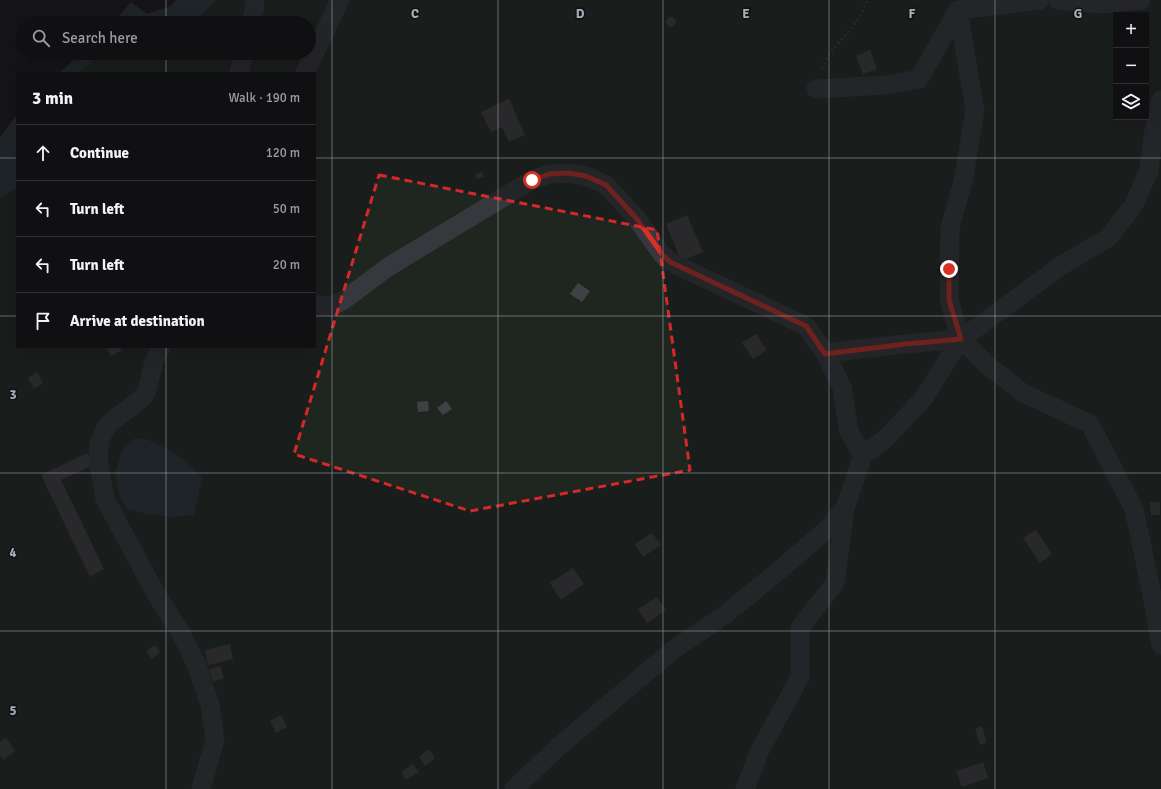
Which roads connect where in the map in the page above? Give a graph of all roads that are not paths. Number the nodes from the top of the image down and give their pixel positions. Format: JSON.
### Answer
{"nodes":[{"id":1,"x":254,"y":0,"type":"edge"},
{"id":2,"x":340,"y":0,"type":"edge"},
{"id":3,"x":1040,"y":0,"type":"edge"},
{"id":4,"x":1058,"y":0,"type":"edge"},
{"id":5,"x":1141,"y":0,"type":"edge"},
{"id":6,"x":958,"y":10,"type":"junction"},
{"id":7,"x":253,"y":16,"type":"edge"},
{"id":8,"x":316,"y":50,"type":"edge"},
{"id":9,"x":242,"y":60,"type":"edge"},
{"id":10,"x":311,"y":60,"type":"edge"},
{"id":11,"x":239,"y":72,"type":"edge"},
{"id":12,"x":305,"y":72,"type":"edge"},
{"id":13,"x":816,"y":89,"type":"road end"},
{"id":14,"x":1161,"y":100,"type":"edge"},
{"id":15,"x":316,"y":304,"type":"edge"},
{"id":16,"x":961,"y":339,"type":"junction"},
{"id":17,"x":161,"y":348,"type":"edge"},
{"id":18,"x":825,"y":354,"type":"junction"},
{"id":19,"x":863,"y":455,"type":"junction"},
{"id":20,"x":845,"y":508,"type":"junction"},
{"id":21,"x":1161,"y":645,"type":"edge"},
{"id":22,"x":201,"y":789,"type":"edge"},
{"id":23,"x":514,"y":789,"type":"edge"},
{"id":24,"x":745,"y":789,"type":"edge"}],
"edges":[{"from":1,"to":7,"type":"street"},
{"from":2,"to":8,"type":"street"},
{"from":3,"to":6,"type":"street"},
{"from":4,"to":5,"type":"street"},
{"from":6,"to":13,"type":"street"},
{"from":6,"to":16,"type":"street"},
{"from":9,"to":11,"type":"street"},
{"from":10,"to":12,"type":"street"},
{"from":14,"to":16,"type":"street"},
{"from":15,"to":18,"type":"street"},
{"from":16,"to":18,"type":"street"},
{"from":16,"to":19,"type":"street"},
{"from":16,"to":21,"type":"street"},
{"from":17,"to":22,"type":"street"},
{"from":18,"to":19,"type":"street"},
{"from":19,"to":20,"type":"street"},
{"from":20,"to":23,"type":"street"},
{"from":20,"to":24,"type":"street"}]}
